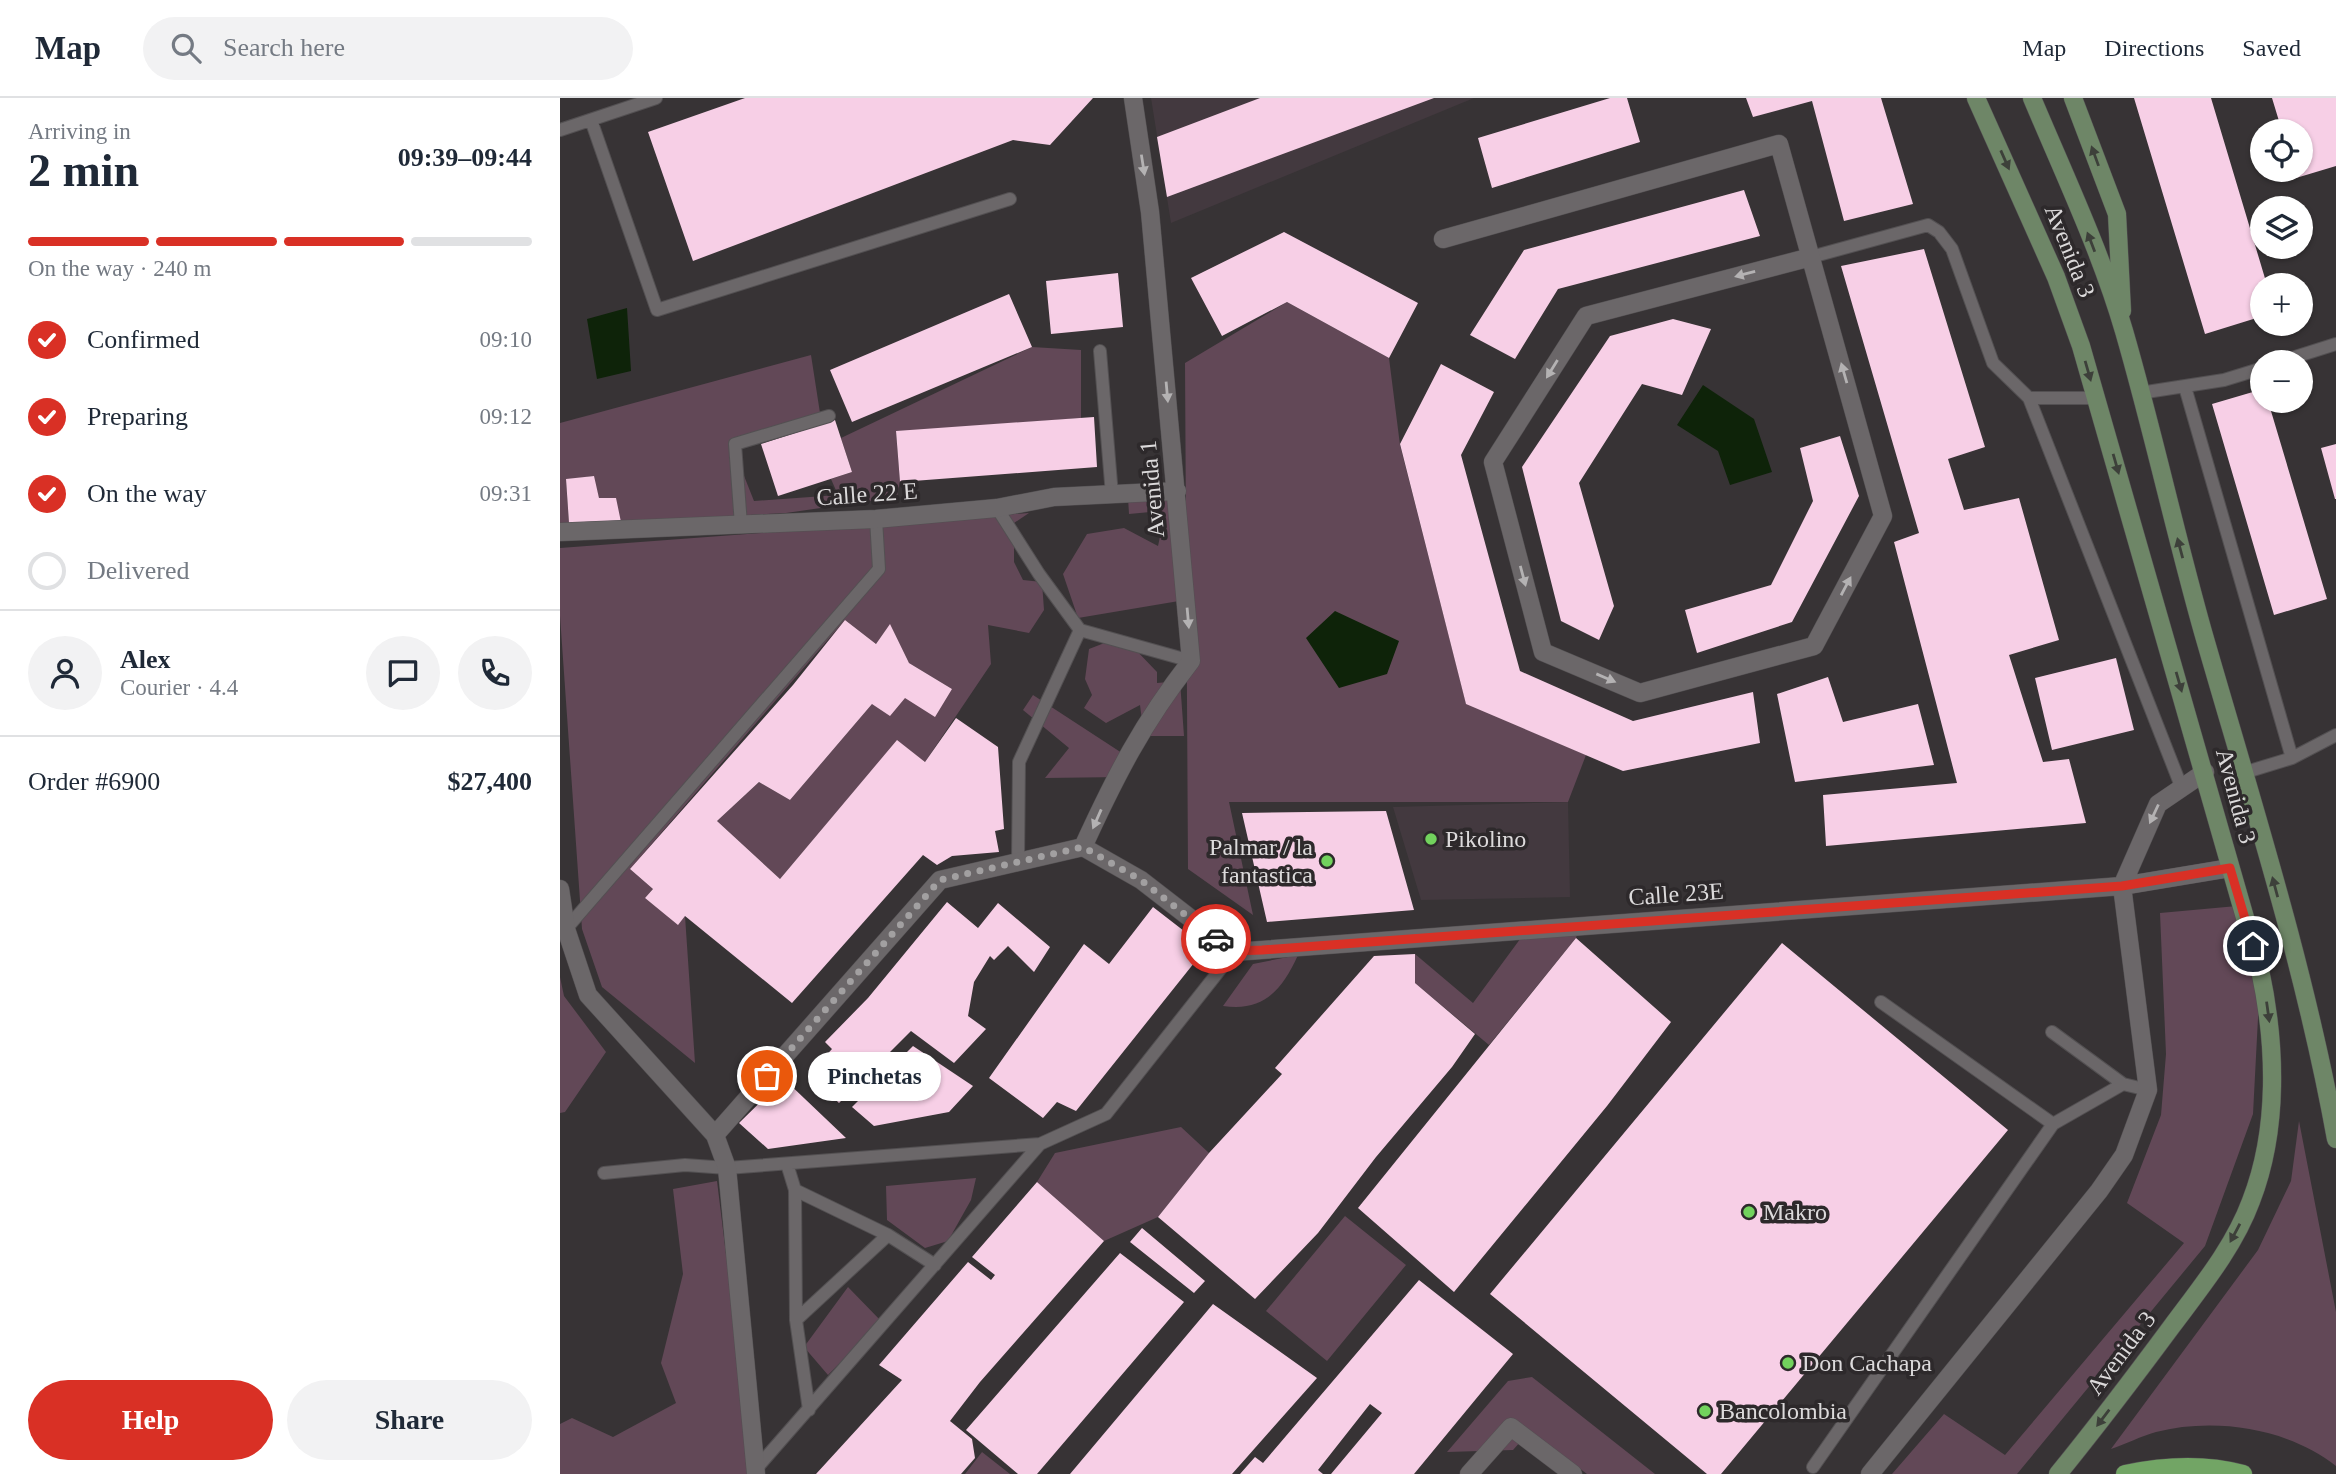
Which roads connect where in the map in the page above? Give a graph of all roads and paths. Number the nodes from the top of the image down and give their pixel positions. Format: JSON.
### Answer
{"nodes":[{"id":1,"x":656,"y":98,"type":"edge"},
{"id":2,"x":1133,"y":98,"type":"edge"},
{"id":3,"x":1976,"y":98,"type":"edge"},
{"id":4,"x":2032,"y":98,"type":"edge"},
{"id":5,"x":2073,"y":98,"type":"edge"},
{"id":6,"x":591,"y":120,"type":"junction"},
{"id":7,"x":560,"y":130,"type":"edge"},
{"id":8,"x":1010,"y":199,"type":"dead end"},
{"id":9,"x":1443,"y":239,"type":"dead end"},
{"id":10,"x":1811,"y":257,"type":"junction"},
{"id":11,"x":2123,"y":329,"type":"junction"},
{"id":12,"x":2336,"y":344,"type":"edge"},
{"id":13,"x":1100,"y":351,"type":"dead end"},
{"id":14,"x":2313,"y":351,"type":"edge"},
{"id":15,"x":2250,"y":372,"type":"edge"},
{"id":16,"x":2185,"y":387,"type":"junction"},
{"id":17,"x":2140,"y":393,"type":"junction"},
{"id":18,"x":2029,"y":398,"type":"junction"},
{"id":19,"x":2096,"y":398,"type":"junction"},
{"id":20,"x":829,"y":416,"type":"dead end"},
{"id":21,"x":1177,"y":491,"type":"junction"},
{"id":22,"x":1112,"y":495,"type":"junction"},
{"id":23,"x":997,"y":508,"type":"junction"},
{"id":24,"x":876,"y":519,"type":"junction"},
{"id":25,"x":741,"y":524,"type":"junction"},
{"id":26,"x":560,"y":532,"type":"edge"},
{"id":27,"x":1080,"y":630,"type":"junction"},
{"id":28,"x":1191,"y":661,"type":"junction"},
{"id":29,"x":2336,"y":735,"type":"edge"},
{"id":30,"x":2292,"y":758,"type":"junction"},
{"id":31,"x":2205,"y":772,"type":"junction"},
{"id":32,"x":2243,"y":773,"type":"junction"},
{"id":33,"x":2181,"y":786,"type":"junction"},
{"id":34,"x":1083,"y":847,"type":"junction"},
{"id":35,"x":1018,"y":862,"type":"junction"},
{"id":36,"x":2230,"y":868,"type":"junction"},
{"id":37,"x":2122,"y":886,"type":"junction"},
{"id":38,"x":560,"y":889,"type":"edge"},
{"id":39,"x":566,"y":929,"type":"junction"},
{"id":40,"x":1234,"y":951,"type":"junction"},
{"id":41,"x":1881,"y":1002,"type":"dead end"},
{"id":42,"x":2052,"y":1032,"type":"dead end"},
{"id":43,"x":2331,"y":1082,"type":"edge"},
{"id":44,"x":2123,"y":1084,"type":"junction"},
{"id":45,"x":2148,"y":1090,"type":"junction"},
{"id":46,"x":2053,"y":1124,"type":"junction"},
{"id":47,"x":715,"y":1135,"type":"junction"},
{"id":48,"x":2336,"y":1139,"type":"edge"},
{"id":49,"x":1040,"y":1144,"type":"junction"},
{"id":50,"x":787,"y":1164,"type":"junction"},
{"id":51,"x":727,"y":1168,"type":"junction"},
{"id":52,"x":604,"y":1173,"type":"dead end"},
{"id":53,"x":794,"y":1190,"type":"junction"},
{"id":54,"x":888,"y":1235,"type":"junction"},
{"id":55,"x":935,"y":1265,"type":"junction"},
{"id":56,"x":796,"y":1320,"type":"junction"},
{"id":57,"x":808,"y":1410,"type":"junction"},
{"id":58,"x":1813,"y":1467,"type":"dead end"},
{"id":59,"x":755,"y":1472,"type":"edge"},
{"id":60,"x":1469,"y":1474,"type":"edge"},
{"id":61,"x":1573,"y":1474,"type":"edge"},
{"id":62,"x":1870,"y":1474,"type":"edge"},
{"id":63,"x":2058,"y":1474,"type":"edge"},
{"id":64,"x":2125,"y":1474,"type":"edge"},
{"id":65,"x":2244,"y":1474,"type":"edge"}],
"edges":[{"from":1,"to":6,"type":"lane"},
{"from":2,"to":21,"type":"street","name":"Avenida 1","one_way":true},
{"from":3,"to":19,"type":"main road","name":"Avenida 3","one_way":true},
{"from":11,"to":4,"type":"main road","name":"Avenida 3","one_way":true},
{"from":11,"to":5,"type":"main road","one_way":true},
{"from":6,"to":7,"type":"lane"},
{"from":6,"to":8,"type":"lane"},
{"from":9,"to":10,"type":"street"},
{"from":10,"to":10,"type":"street","one_way":true},
{"from":10,"to":18,"type":"lane"},
{"from":11,"to":17,"type":"main road","name":"Avenida 3"},
{"from":12,"to":14,"type":"lane"},
{"from":13,"to":22,"type":"lane"},
{"from":15,"to":16,"type":"lane"},
{"from":16,"to":17,"type":"lane"},
{"from":16,"to":30,"type":"lane"},
{"from":32,"to":17,"type":"main road","name":"Avenida 3","one_way":true},
{"from":18,"to":19,"type":"lane"},
{"from":18,"to":33,"type":"lane"},
{"from":19,"to":31,"type":"main road","name":"Avenida 3","one_way":true},
{"from":20,"to":25,"type":"lane"},
{"from":21,"to":22,"type":"street","name":"Calle 22 E"},
{"from":21,"to":28,"type":"street","name":"Avenida 1","one_way":true},
{"from":22,"to":23,"type":"street","name":"Calle 22 E"},
{"from":23,"to":24,"type":"street","name":"Calle 22 E"},
{"from":23,"to":27,"type":"lane"},
{"from":24,"to":25,"type":"street","name":"Calle 22 E"},
{"from":24,"to":39,"type":"lane"},
{"from":25,"to":26,"type":"street","name":"Calle 22 E"},
{"from":27,"to":28,"type":"lane"},
{"from":27,"to":35,"type":"lane"},
{"from":28,"to":34,"type":"street","one_way":true},
{"from":29,"to":30,"type":"lane"},
{"from":30,"to":32,"type":"lane"},
{"from":31,"to":33,"type":"street"},
{"from":31,"to":36,"type":"main road","name":"Avenida 3"},
{"from":43,"to":32,"type":"main road","name":"Avenida 3","one_way":true},
{"from":33,"to":37,"type":"street","one_way":true},
{"from":34,"to":35,"type":"street"},
{"from":34,"to":40,"type":"street"},
{"from":35,"to":47,"type":"street"},
{"from":36,"to":37,"type":"street","name":"Calle 23E"},
{"from":36,"to":63,"type":"main road","name":"Avenida 3","one_way":true},
{"from":37,"to":40,"type":"street","name":"Calle 23E"},
{"from":37,"to":45,"type":"street"},
{"from":38,"to":39,"type":"street"},
{"from":39,"to":47,"type":"street"},
{"from":40,"to":49,"type":"lane"},
{"from":41,"to":46,"type":"lane"},
{"from":42,"to":44,"type":"lane"},
{"from":43,"to":48,"type":"main road","name":"Avenida 3"},
{"from":44,"to":45,"type":"lane"},
{"from":44,"to":46,"type":"lane"},
{"from":45,"to":62,"type":"street"},
{"from":46,"to":58,"type":"lane"},
{"from":47,"to":51,"type":"street"},
{"from":49,"to":50,"type":"lane"},
{"from":49,"to":55,"type":"lane"},
{"from":50,"to":51,"type":"lane"},
{"from":50,"to":53,"type":"lane"},
{"from":51,"to":52,"type":"lane"},
{"from":51,"to":59,"type":"street"},
{"from":53,"to":54,"type":"lane"},
{"from":53,"to":56,"type":"lane"},
{"from":54,"to":55,"type":"lane"},
{"from":54,"to":56,"type":"lane"},
{"from":55,"to":57,"type":"lane"},
{"from":56,"to":57,"type":"lane"},
{"from":57,"to":59,"type":"lane"},
{"from":60,"to":61,"type":"street"},
{"from":64,"to":65,"type":"main road"}]}
